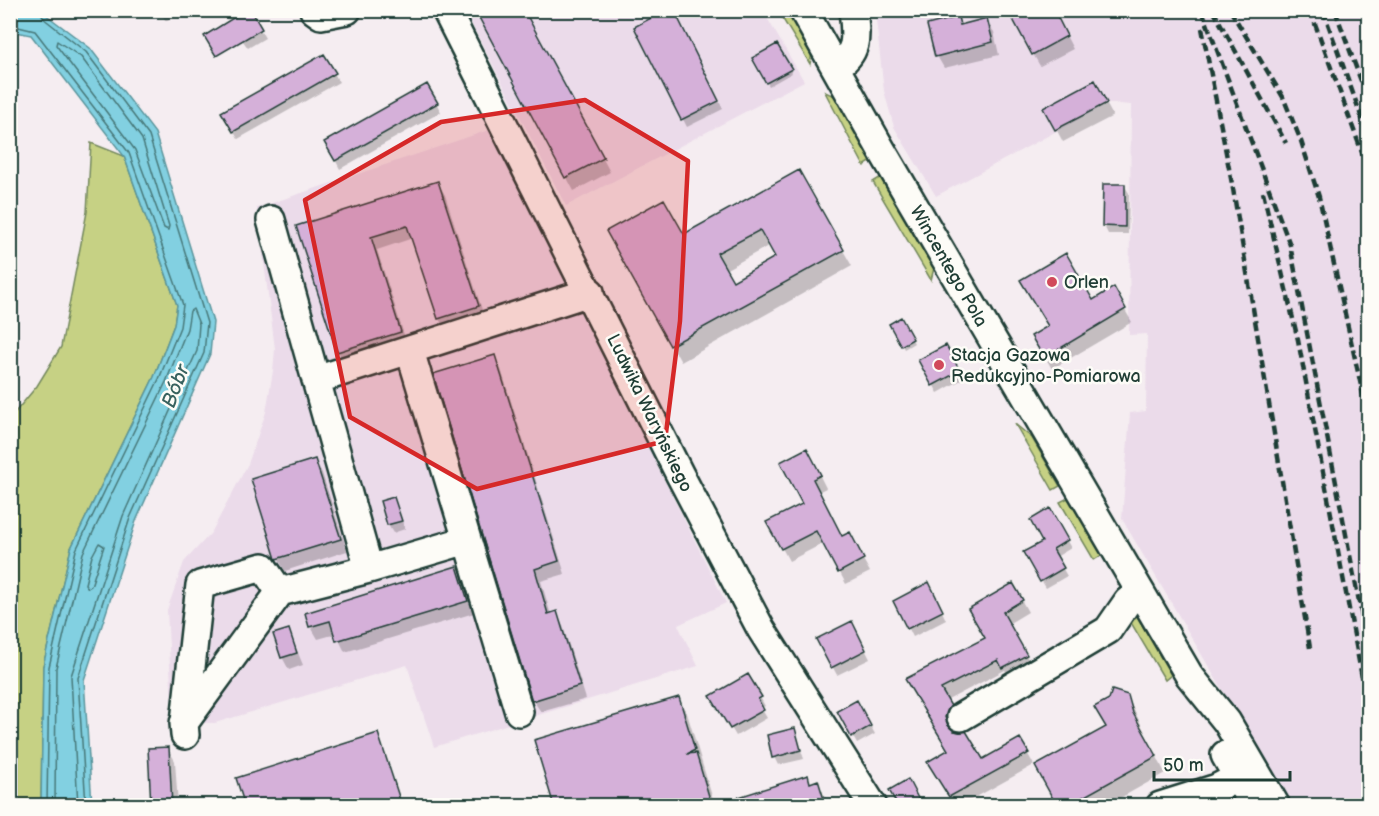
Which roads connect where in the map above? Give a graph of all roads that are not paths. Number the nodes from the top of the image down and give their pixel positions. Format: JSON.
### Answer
{"nodes":[{"id":1,"x":446,"y":10,"type":"edge"},
{"id":2,"x":803,"y":10,"type":"edge"},
{"id":3,"x":854,"y":10,"type":"edge"},
{"id":4,"x":835,"y":68,"type":"junction"},
{"id":5,"x":271,"y":220,"type":"dead end"},
{"id":6,"x":590,"y":292,"type":"junction"},
{"id":7,"x":410,"y":351,"type":"junction"},
{"id":8,"x":316,"y":380,"type":"junction"},
{"id":9,"x":467,"y":540,"type":"junction"},
{"id":10,"x":369,"y":568,"type":"junction"},
{"id":11,"x":280,"y":592,"type":"junction"},
{"id":12,"x":1141,"y":593,"type":"junction"},
{"id":13,"x":519,"y":712,"type":"dead end"},
{"id":14,"x":962,"y":717,"type":"dead end"},
{"id":15,"x":1258,"y":793,"type":"edge"},
{"id":16,"x":873,"y":806,"type":"edge"},
{"id":17,"x":1160,"y":806,"type":"edge"}],
"edges":[{"from":1,"to":6,"type":"street","name":"Ludwika Waryńskiego"},
{"from":2,"to":4,"type":"street","name":"Wincentego Pola"},
{"from":3,"to":4,"type":"street"},
{"from":4,"to":12,"type":"street","name":"Wincentego Pola"},
{"from":5,"to":8,"type":"street"},
{"from":6,"to":7,"type":"street"},
{"from":6,"to":16,"type":"street","name":"Ludwika Waryńskiego"},
{"from":7,"to":8,"type":"street"},
{"from":7,"to":9,"type":"street"},
{"from":8,"to":10,"type":"street"},
{"from":9,"to":10,"type":"street"},
{"from":9,"to":13,"type":"street"},
{"from":10,"to":11,"type":"street"},
{"from":11,"to":11,"type":"street"},
{"from":12,"to":14,"type":"street"},
{"from":12,"to":15,"type":"street","name":"Wincentego Pola"},
{"from":15,"to":17,"type":"street"}]}
